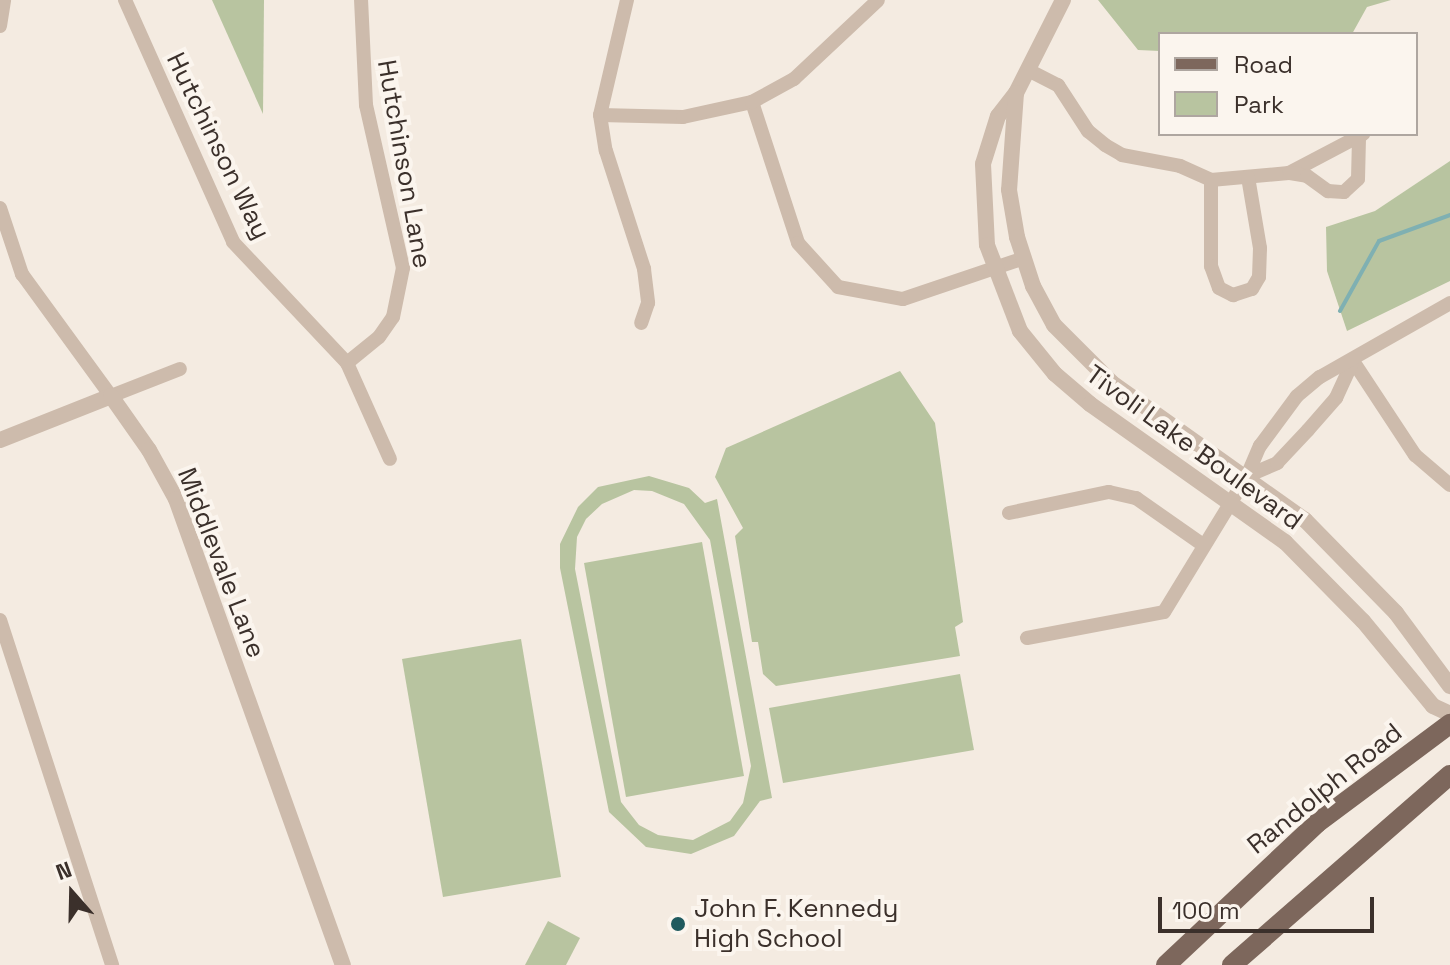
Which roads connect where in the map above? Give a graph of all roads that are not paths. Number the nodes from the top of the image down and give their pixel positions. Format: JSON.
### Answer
{"nodes":[{"id":1,"x":4,"y":0,"type":"edge"},
{"id":2,"x":125,"y":0,"type":"edge"},
{"id":3,"x":361,"y":0,"type":"edge"},
{"id":4,"x":627,"y":0,"type":"edge"},
{"id":5,"x":878,"y":0,"type":"edge"},
{"id":6,"x":1063,"y":0,"type":"edge"},
{"id":7,"x":0,"y":26,"type":"edge"},
{"id":8,"x":1028,"y":70,"type":"junction"},
{"id":9,"x":1016,"y":93,"type":"junction"},
{"id":10,"x":752,"y":102,"type":"junction"},
{"id":11,"x":600,"y":115,"type":"junction"},
{"id":12,"x":1361,"y":136,"type":"edge"},
{"id":13,"x":1289,"y":173,"type":"junction"},
{"id":14,"x":1248,"y":177,"type":"junction"},
{"id":15,"x":1211,"y":180,"type":"junction"},
{"id":16,"x":0,"y":208,"type":"edge"},
{"id":17,"x":1024,"y":258,"type":"junction"},
{"id":18,"x":994,"y":269,"type":"junction"},
{"id":19,"x":1450,"y":303,"type":"edge"},
{"id":20,"x":641,"y":323,"type":"dead end"},
{"id":21,"x":1353,"y":361,"type":"junction"},
{"id":22,"x":347,"y":363,"type":"junction"},
{"id":23,"x":180,"y":369,"type":"dead end"},
{"id":24,"x":111,"y":396,"type":"junction"},
{"id":25,"x":0,"y":440,"type":"edge"},
{"id":26,"x":390,"y":459,"type":"dead end"},
{"id":27,"x":1247,"y":476,"type":"junction"},
{"id":28,"x":1450,"y":485,"type":"edge"},
{"id":29,"x":1231,"y":501,"type":"junction"},
{"id":30,"x":1009,"y":513,"type":"dead end"},
{"id":31,"x":1203,"y":545,"type":"junction"},
{"id":32,"x":0,"y":620,"type":"edge"},
{"id":33,"x":1027,"y":638,"type":"dead end"},
{"id":34,"x":1450,"y":686,"type":"edge"},
{"id":35,"x":1450,"y":714,"type":"edge"},
{"id":36,"x":1450,"y":724,"type":"edge"},
{"id":37,"x":1450,"y":775,"type":"edge"},
{"id":38,"x":112,"y":965,"type":"edge"},
{"id":39,"x":343,"y":965,"type":"edge"},
{"id":40,"x":1166,"y":965,"type":"edge"},
{"id":41,"x":1232,"y":965,"type":"edge"}],
"edges":[{"from":1,"to":7,"type":"street"},
{"from":2,"to":22,"type":"street","name":"Hutchinson Way"},
{"from":3,"to":22,"type":"street","name":"Hutchinson Lane"},
{"from":4,"to":11,"type":"street"},
{"from":5,"to":10,"type":"street"},
{"from":6,"to":8,"type":"street","name":"Tivoli Lake Boulevard"},
{"from":8,"to":9,"type":"street","name":"Tivoli Lake Boulevard"},
{"from":8,"to":15,"type":"street"},
{"from":9,"to":17,"type":"street","name":"Tivoli Lake Boulevard"},
{"from":9,"to":18,"type":"street","name":"Tivoli Lake Boulevard"},
{"from":10,"to":11,"type":"street"},
{"from":10,"to":18,"type":"street"},
{"from":11,"to":20,"type":"street"},
{"from":12,"to":13,"type":"street"},
{"from":12,"to":13,"type":"street"},
{"from":13,"to":14,"type":"street"},
{"from":14,"to":15,"type":"street"},
{"from":14,"to":15,"type":"street"},
{"from":16,"to":24,"type":"street","name":"Middlevale Lane"},
{"from":17,"to":18,"type":"street"},
{"from":17,"to":27,"type":"street","name":"Tivoli Lake Boulevard"},
{"from":18,"to":29,"type":"street","name":"Tivoli Lake Boulevard"},
{"from":19,"to":21,"type":"street"},
{"from":21,"to":27,"type":"street"},
{"from":21,"to":27,"type":"street"},
{"from":21,"to":28,"type":"street"},
{"from":22,"to":26,"type":"street","name":"Hutchinson Way"},
{"from":23,"to":24,"type":"street"},
{"from":24,"to":25,"type":"street"},
{"from":24,"to":39,"type":"street","name":"Middlevale Lane"},
{"from":27,"to":29,"type":"street"},
{"from":27,"to":34,"type":"street","name":"Tivoli Lake Boulevard"},
{"from":29,"to":31,"type":"street"},
{"from":29,"to":35,"type":"street","name":"Tivoli Lake Boulevard"},
{"from":30,"to":31,"type":"street"},
{"from":31,"to":33,"type":"street"},
{"from":32,"to":38,"type":"street"},
{"from":36,"to":40,"type":"main road","name":"Randolph Road"},
{"from":37,"to":41,"type":"main road"}]}
